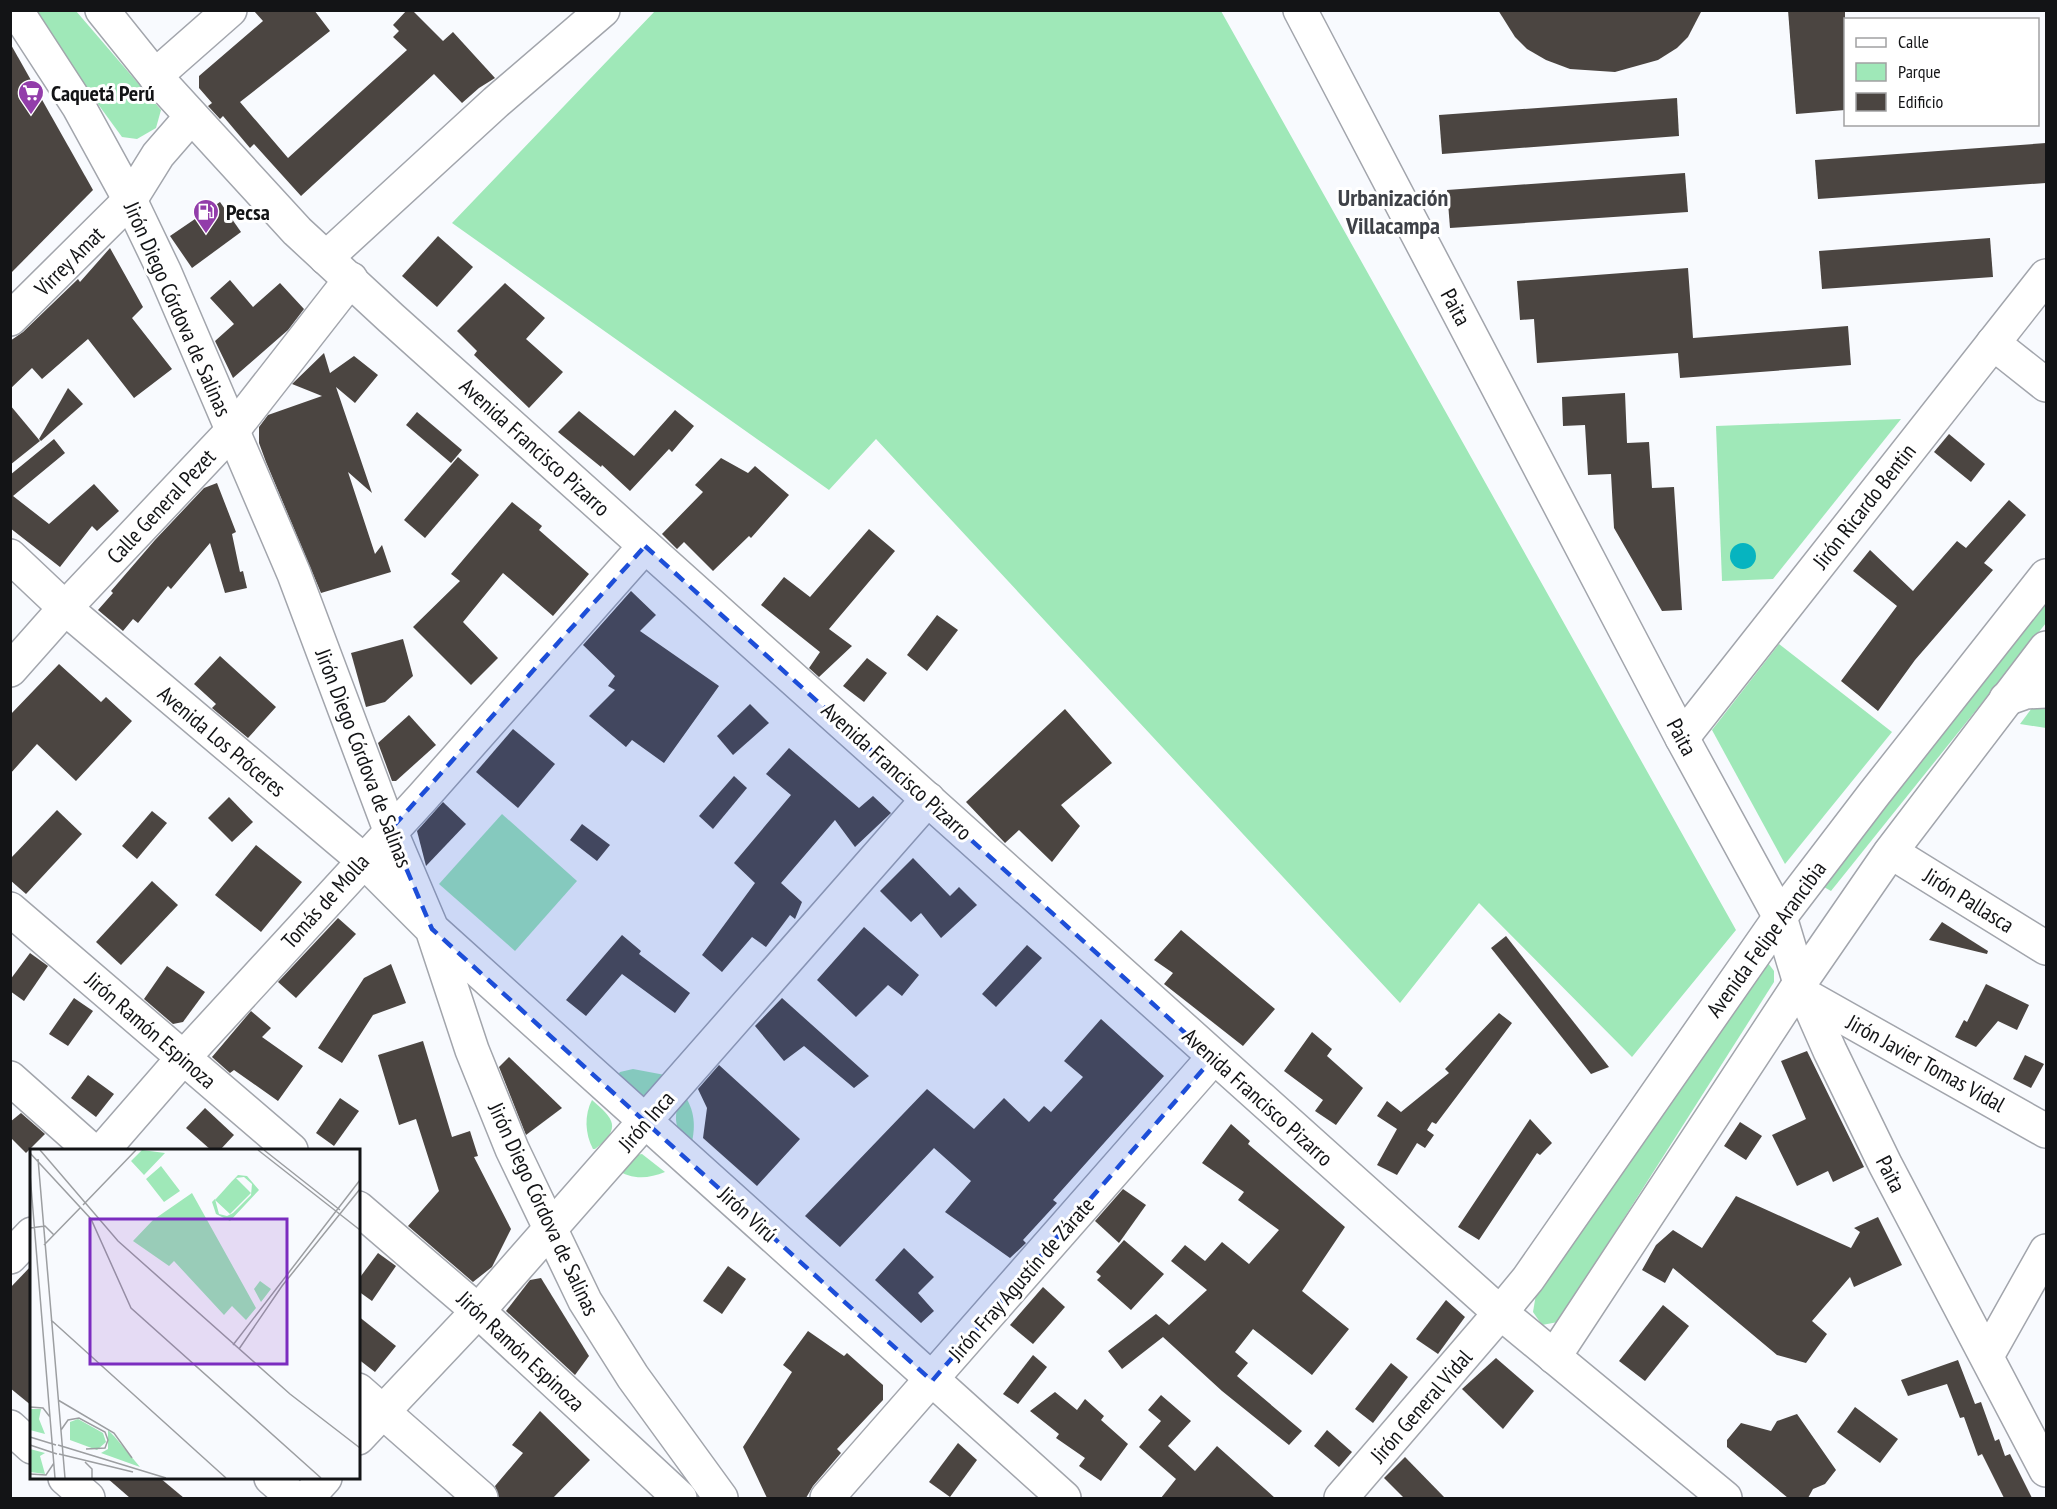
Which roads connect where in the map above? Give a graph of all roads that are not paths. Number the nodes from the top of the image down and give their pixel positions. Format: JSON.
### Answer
{"nodes":[{"id":1,"x":16,"y":10,"type":"edge"},
{"id":2,"x":102,"y":10,"type":"edge"},
{"id":3,"x":230,"y":10,"type":"edge"},
{"id":4,"x":603,"y":10,"type":"edge"},
{"id":5,"x":1300,"y":10,"type":"edge"},
{"id":6,"x":154,"y":76,"type":"junction"},
{"id":7,"x":191,"y":117,"type":"junction"},
{"id":8,"x":130,"y":200,"type":"junction"},
{"id":9,"x":326,"y":258,"type":"junction"},
{"id":10,"x":2046,"y":276,"type":"edge"},
{"id":11,"x":351,"y":279,"type":"junction"},
{"id":12,"x":10,"y":319,"type":"edge"},
{"id":13,"x":1993,"y":343,"type":"junction"},
{"id":14,"x":2046,"y":385,"type":"edge"},
{"id":15,"x":233,"y":430,"type":"junction"},
{"id":16,"x":645,"y":546,"type":"junction"},
{"id":17,"x":10,"y":556,"type":"edge"},
{"id":18,"x":2046,"y":576,"type":"edge"},
{"id":19,"x":65,"y":608,"type":"junction"},
{"id":20,"x":2046,"y":648,"type":"edge"},
{"id":21,"x":10,"y":670,"type":"edge"},
{"id":22,"x":2046,"y":691,"type":"edge"},
{"id":23,"x":2007,"y":699,"type":"junction"},
{"id":24,"x":1682,"y":738,"type":"junction"},
{"id":25,"x":928,"y":799,"type":"junction"},
{"id":26,"x":390,"y":830,"type":"junction"},
{"id":27,"x":1891,"y":852,"type":"junction"},
{"id":28,"x":363,"y":860,"type":"junction"},
{"id":29,"x":10,"y":909,"type":"edge"},
{"id":30,"x":1780,"y":917,"type":"junction"},
{"id":31,"x":432,"y":929,"type":"junction"},
{"id":32,"x":2046,"y":948,"type":"edge"},
{"id":33,"x":1803,"y":989,"type":"junction"},
{"id":34,"x":183,"y":1058,"type":"junction"},
{"id":35,"x":1213,"y":1058,"type":"junction"},
{"id":36,"x":10,"y":1078,"type":"edge"},
{"id":37,"x":646,"y":1122,"type":"junction"},
{"id":38,"x":2046,"y":1131,"type":"edge"},
{"id":39,"x":90,"y":1149,"type":"edge"},
{"id":40,"x":104,"y":1149,"type":"edge"},
{"id":41,"x":290,"y":1149,"type":"edge"},
{"id":42,"x":360,"y":1210,"type":"edge"},
{"id":43,"x":549,"y":1228,"type":"junction"},
{"id":44,"x":2046,"y":1251,"type":"edge"},
{"id":45,"x":478,"y":1311,"type":"junction"},
{"id":46,"x":1500,"y":1313,"type":"junction"},
{"id":47,"x":1987,"y":1356,"type":"junction"},
{"id":48,"x":1554,"y":1358,"type":"junction"},
{"id":49,"x":932,"y":1381,"type":"junction"},
{"id":50,"x":370,"y":1400,"type":"edge"},
{"id":51,"x":10,"y":1427,"type":"edge"},
{"id":52,"x":360,"y":1432,"type":"edge"},
{"id":53,"x":30,"y":1444,"type":"edge"},
{"id":54,"x":2046,"y":1470,"type":"edge"},
{"id":55,"x":66,"y":1479,"type":"edge"},
{"id":56,"x":272,"y":1479,"type":"edge"},
{"id":57,"x":324,"y":1479,"type":"edge"},
{"id":58,"x":88,"y":1498,"type":"edge"},
{"id":59,"x":294,"y":1498,"type":"edge"},
{"id":60,"x":307,"y":1498,"type":"edge"},
{"id":61,"x":481,"y":1498,"type":"edge"},
{"id":62,"x":680,"y":1498,"type":"edge"},
{"id":63,"x":722,"y":1498,"type":"edge"},
{"id":64,"x":827,"y":1498,"type":"edge"},
{"id":65,"x":1064,"y":1498,"type":"edge"},
{"id":66,"x":1341,"y":1498,"type":"edge"},
{"id":67,"x":1725,"y":1498,"type":"edge"}],
"edges":[{"from":1,"to":8,"type":"street","name":"Jirón Diego Córdova de Salinas"},
{"from":2,"to":6,"type":"street","name":"Avenida Francisco Pizarro"},
{"from":3,"to":6,"type":"street"},
{"from":4,"to":9,"type":"street"},
{"from":5,"to":24,"type":"street","name":"Paita"},
{"from":6,"to":7,"type":"street","name":"Avenida Francisco Pizarro"},
{"from":7,"to":8,"type":"street","name":"Virrey Amat"},
{"from":7,"to":9,"type":"street","name":"Avenida Francisco Pizarro"},
{"from":8,"to":12,"type":"street","name":"Virrey Amat"},
{"from":8,"to":15,"type":"street","name":"Jirón Diego Córdova de Salinas"},
{"from":9,"to":11,"type":"street","name":"Avenida Francisco Pizarro"},
{"from":10,"to":13,"type":"street","name":"Jirón Ricardo Bentin"},
{"from":11,"to":15,"type":"street","name":"Calle General Pezet"},
{"from":11,"to":16,"type":"street","name":"Avenida Francisco Pizarro"},
{"from":13,"to":14,"type":"street"},
{"from":13,"to":24,"type":"street","name":"Jirón Ricardo Bentin"},
{"from":15,"to":19,"type":"street","name":"Calle General Pezet"},
{"from":15,"to":26,"type":"street","name":"Jirón Diego Córdova de Salinas"},
{"from":16,"to":25,"type":"street","name":"Avenida Francisco Pizarro"},
{"from":16,"to":26,"type":"street","name":"Tomás de Molla"},
{"from":17,"to":19,"type":"street","name":"Avenida Los Próceres"},
{"from":18,"to":30,"type":"street","name":"Avenida Felipe Arancibia"},
{"from":19,"to":21,"type":"street","name":"Calle General Pezet"},
{"from":19,"to":28,"type":"street","name":"Avenida Los Próceres"},
{"from":20,"to":23,"type":"street"},
{"from":22,"to":23,"type":"street"},
{"from":23,"to":27,"type":"street"},
{"from":24,"to":30,"type":"street","name":"Paita"},
{"from":25,"to":35,"type":"street","name":"Avenida Francisco Pizarro"},
{"from":25,"to":37,"type":"street","name":"Jirón Inca"},
{"from":26,"to":28,"type":"street","name":"Tomás de Molla"},
{"from":26,"to":31,"type":"street","name":"Jirón Diego Córdova de Salinas"},
{"from":27,"to":32,"type":"street","name":"Jirón Pallasca"},
{"from":27,"to":33,"type":"street"},
{"from":28,"to":31,"type":"street","name":"Avenida Los Próceres"},
{"from":28,"to":34,"type":"street","name":"Tomás de Molla"},
{"from":29,"to":34,"type":"street","name":"Jirón Ramón Espinoza"},
{"from":30,"to":33,"type":"street","name":"Paita"},
{"from":30,"to":46,"type":"street","name":"Avenida Felipe Arancibia"},
{"from":31,"to":37,"type":"street","name":"Jirón Virú"},
{"from":31,"to":43,"type":"street","name":"Jirón Diego Córdova de Salinas"},
{"from":33,"to":38,"type":"street","name":"Jirón Javier Tomas Vidal"},
{"from":33,"to":47,"type":"street","name":"Paita"},
{"from":33,"to":48,"type":"street"},
{"from":34,"to":40,"type":"street","name":"Tomás de Molla"},
{"from":34,"to":41,"type":"street","name":"Jirón Ramón Espinoza"},
{"from":35,"to":46,"type":"street","name":"Avenida Francisco Pizarro"},
{"from":35,"to":49,"type":"street","name":"Jirón Fray Agustín de Zárate"},
{"from":36,"to":39,"type":"street"},
{"from":37,"to":43,"type":"street","name":"Jirón Inca"},
{"from":37,"to":49,"type":"street","name":"Jirón Virú"},
{"from":42,"to":45,"type":"street","name":"Jirón Ramón Espinoza"},
{"from":43,"to":45,"type":"street","name":"Jirón Inca"},
{"from":43,"to":63,"type":"street","name":"Jirón Diego Córdova de Salinas"},
{"from":44,"to":47,"type":"street"},
{"from":45,"to":50,"type":"street","name":"Jirón Inca"},
{"from":45,"to":62,"type":"street","name":"Jirón Ramón Espinoza"},
{"from":46,"to":48,"type":"street","name":"Avenida Francisco Pizarro"},
{"from":46,"to":66,"type":"street","name":"Jirón General Vidal"},
{"from":47,"to":54,"type":"street","name":"Paita"},
{"from":48,"to":67,"type":"street","name":"Avenida Francisco Pizarro"},
{"from":49,"to":64,"type":"street","name":"Jirón Fray Agustín de Zárate"},
{"from":49,"to":65,"type":"street","name":"Jirón Virú"},
{"from":50,"to":52,"type":"street","name":"Jirón Inca"},
{"from":50,"to":61,"type":"street"},
{"from":51,"to":53,"type":"street"},
{"from":55,"to":58,"type":"street"},
{"from":56,"to":59,"type":"street"},
{"from":57,"to":60,"type":"street"}]}
